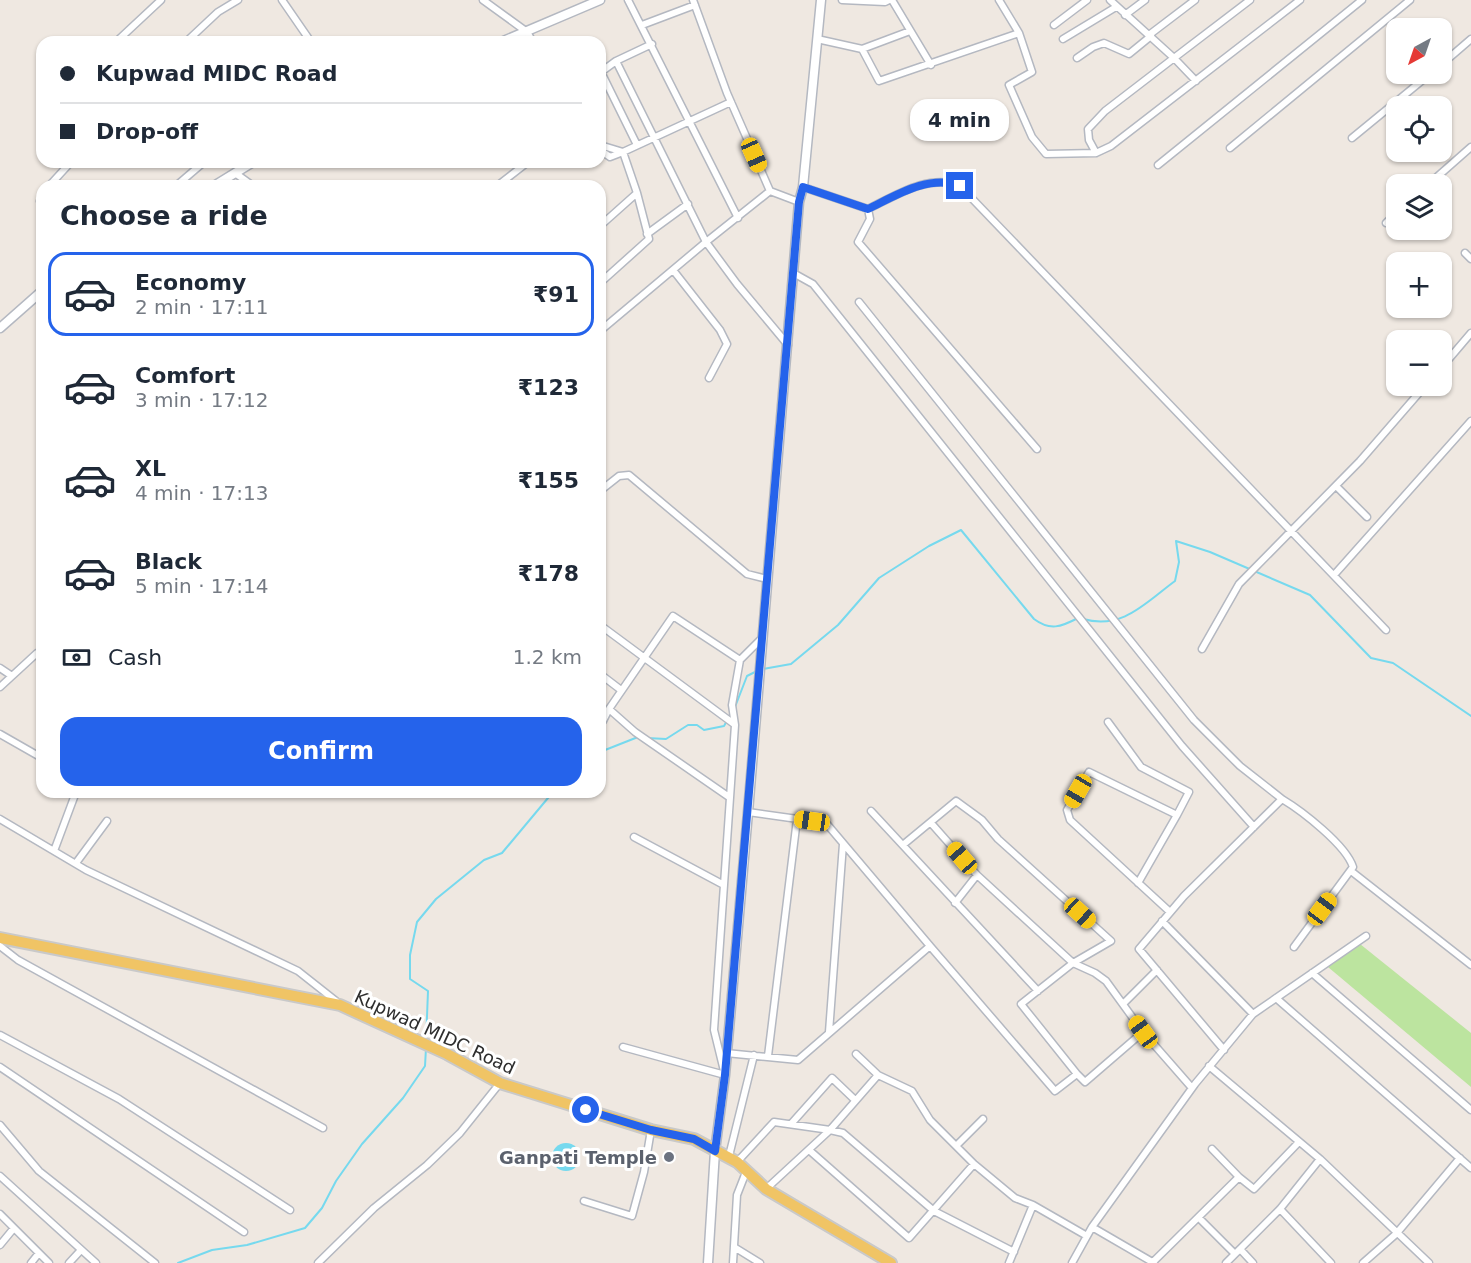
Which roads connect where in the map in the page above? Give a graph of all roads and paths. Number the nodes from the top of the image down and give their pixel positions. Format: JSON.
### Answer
{"nodes":[{"id":1,"x":160,"y":0,"type":"edge"},
{"id":2,"x":238,"y":0,"type":"edge"},
{"id":3,"x":282,"y":0,"type":"edge"},
{"id":4,"x":483,"y":0,"type":"edge"},
{"id":5,"x":600,"y":0,"type":"edge"},
{"id":6,"x":628,"y":0,"type":"edge"},
{"id":7,"x":821,"y":0,"type":"edge"},
{"id":8,"x":842,"y":0,"type":"edge"},
{"id":9,"x":891,"y":0,"type":"edge"},
{"id":10,"x":999,"y":0,"type":"edge"},
{"id":11,"x":1087,"y":0,"type":"edge"},
{"id":12,"x":1110,"y":0,"type":"edge"},
{"id":13,"x":1145,"y":0,"type":"edge"},
{"id":14,"x":1195,"y":0,"type":"edge"},
{"id":15,"x":1250,"y":0,"type":"edge"},
{"id":16,"x":1300,"y":0,"type":"edge"},
{"id":17,"x":1362,"y":0,"type":"edge"},
{"id":18,"x":1410,"y":0,"type":"edge"},
{"id":19,"x":694,"y":2,"type":"edge"},
{"id":20,"x":1116,"y":7,"type":"junction"},
{"id":21,"x":1125,"y":15,"type":"junction"},
{"id":22,"x":642,"y":25,"type":"junction"},
{"id":23,"x":1054,"y":25,"type":"dead end"},
{"id":24,"x":910,"y":31,"type":"junction"},
{"id":25,"x":528,"y":32,"type":"junction"},
{"id":26,"x":1018,"y":33,"type":"junction"},
{"id":27,"x":1150,"y":35,"type":"junction"},
{"id":28,"x":122,"y":36,"type":"edge"},
{"id":29,"x":192,"y":36,"type":"edge"},
{"id":30,"x":307,"y":36,"type":"edge"},
{"id":31,"x":517,"y":36,"type":"edge"},
{"id":32,"x":530,"y":36,"type":"edge"},
{"id":33,"x":817,"y":39,"type":"junction"},
{"id":34,"x":1063,"y":39,"type":"dead end"},
{"id":35,"x":1471,"y":39,"type":"edge"},
{"id":36,"x":651,"y":44,"type":"junction"},
{"id":37,"x":862,"y":49,"type":"junction"},
{"id":38,"x":1452,"y":55,"type":"edge"},
{"id":39,"x":1077,"y":58,"type":"dead end"},
{"id":40,"x":1174,"y":58,"type":"junction"},
{"id":41,"x":616,"y":61,"type":"junction"},
{"id":42,"x":931,"y":65,"type":"junction"},
{"id":43,"x":606,"y":68,"type":"edge"},
{"id":44,"x":1196,"y":81,"type":"junction"},
{"id":45,"x":606,"y":82,"type":"edge"},
{"id":46,"x":1418,"y":84,"type":"edge"},
{"id":47,"x":731,"y":102,"type":"junction"},
{"id":48,"x":689,"y":122,"type":"junction"},
{"id":49,"x":654,"y":138,"type":"junction"},
{"id":50,"x":1352,"y":138,"type":"dead end"},
{"id":51,"x":637,"y":145,"type":"junction"},
{"id":52,"x":606,"y":147,"type":"edge"},
{"id":53,"x":1471,"y":147,"type":"edge"},
{"id":54,"x":1230,"y":148,"type":"dead end"},
{"id":55,"x":623,"y":152,"type":"junction"},
{"id":56,"x":1096,"y":153,"type":"junction"},
{"id":57,"x":606,"y":154,"type":"edge"},
{"id":58,"x":1158,"y":165,"type":"dead end"},
{"id":59,"x":66,"y":168,"type":"edge"},
{"id":60,"x":197,"y":168,"type":"edge"},
{"id":61,"x":243,"y":168,"type":"edge"},
{"id":62,"x":520,"y":168,"type":"edge"},
{"id":63,"x":235,"y":173,"type":"junction"},
{"id":64,"x":1440,"y":174,"type":"edge"},
{"id":65,"x":54,"y":180,"type":"edge"},
{"id":66,"x":183,"y":180,"type":"edge"},
{"id":67,"x":224,"y":180,"type":"edge"},
{"id":68,"x":245,"y":180,"type":"edge"},
{"id":69,"x":505,"y":180,"type":"edge"},
{"id":70,"x":803,"y":187,"type":"junction"},
{"id":71,"x":770,"y":191,"type":"junction"},
{"id":72,"x":637,"y":193,"type":"junction"},
{"id":73,"x":799,"y":202,"type":"junction"},
{"id":74,"x":688,"y":204,"type":"junction"},
{"id":75,"x":868,"y":209,"type":"junction"},
{"id":76,"x":738,"y":218,"type":"junction"},
{"id":77,"x":606,"y":221,"type":"edge"},
{"id":78,"x":647,"y":234,"type":"junction"},
{"id":79,"x":706,"y":242,"type":"junction"},
{"id":80,"x":1465,"y":253,"type":"dead end"},
{"id":81,"x":1471,"y":260,"type":"edge"},
{"id":82,"x":673,"y":270,"type":"junction"},
{"id":83,"x":795,"y":274,"type":"junction"},
{"id":84,"x":606,"y":278,"type":"edge"},
{"id":85,"x":36,"y":296,"type":"edge"},
{"id":86,"x":859,"y":302,"type":"dead end"},
{"id":87,"x":606,"y":327,"type":"edge"},
{"id":88,"x":0,"y":328,"type":"edge"},
{"id":89,"x":1471,"y":333,"type":"edge"},
{"id":90,"x":788,"y":345,"type":"junction"},
{"id":91,"x":1452,"y":355,"type":"edge"},
{"id":92,"x":709,"y":378,"type":"dead end"},
{"id":93,"x":1416,"y":396,"type":"edge"},
{"id":94,"x":1471,"y":421,"type":"edge"},
{"id":95,"x":1037,"y":449,"type":"dead end"},
{"id":96,"x":606,"y":486,"type":"edge"},
{"id":97,"x":1336,"y":486,"type":"junction"},
{"id":98,"x":1367,"y":517,"type":"dead end"},
{"id":99,"x":1293,"y":530,"type":"junction"},
{"id":100,"x":1334,"y":575,"type":"junction"},
{"id":101,"x":767,"y":579,"type":"junction"},
{"id":102,"x":606,"y":628,"type":"edge"},
{"id":103,"x":1386,"y":630,"type":"dead end"},
{"id":104,"x":762,"y":639,"type":"junction"},
{"id":105,"x":1202,"y":649,"type":"dead end"},
{"id":106,"x":36,"y":655,"type":"edge"},
{"id":107,"x":644,"y":656,"type":"junction"},
{"id":108,"x":740,"y":660,"type":"junction"},
{"id":109,"x":0,"y":668,"type":"edge"},
{"id":110,"x":12,"y":676,"type":"junction"},
{"id":111,"x":606,"y":679,"type":"edge"},
{"id":112,"x":0,"y":687,"type":"edge"},
{"id":113,"x":621,"y":690,"type":"junction"},
{"id":114,"x":609,"y":709,"type":"junction"},
{"id":115,"x":606,"y":715,"type":"edge"},
{"id":116,"x":1108,"y":722,"type":"dead end"},
{"id":117,"x":735,"y":725,"type":"junction"},
{"id":118,"x":0,"y":734,"type":"edge"},
{"id":119,"x":36,"y":755,"type":"edge"},
{"id":120,"x":729,"y":797,"type":"junction"},
{"id":121,"x":74,"y":798,"type":"edge"},
{"id":122,"x":1282,"y":799,"type":"junction"},
{"id":123,"x":871,"y":811,"type":"dead end"},
{"id":124,"x":748,"y":812,"type":"junction"},
{"id":125,"x":1177,"y":815,"type":"junction"},
{"id":126,"x":0,"y":819,"type":"edge"},
{"id":127,"x":797,"y":819,"type":"junction"},
{"id":128,"x":107,"y":821,"type":"dead end"},
{"id":129,"x":931,"y":823,"type":"junction"},
{"id":130,"x":1254,"y":827,"type":"junction"},
{"id":131,"x":634,"y":837,"type":"dead end"},
{"id":132,"x":843,"y":844,"type":"junction"},
{"id":133,"x":904,"y":844,"type":"junction"},
{"id":134,"x":54,"y":851,"type":"junction"},
{"id":135,"x":75,"y":863,"type":"junction"},
{"id":136,"x":1351,"y":871,"type":"junction"},
{"id":137,"x":977,"y":875,"type":"junction"},
{"id":138,"x":1138,"y":882,"type":"junction"},
{"id":139,"x":722,"y":884,"type":"junction"},
{"id":140,"x":955,"y":903,"type":"junction"},
{"id":141,"x":1170,"y":912,"type":"junction"},
{"id":142,"x":1162,"y":921,"type":"junction"},
{"id":143,"x":1366,"y":936,"type":"dead end"},
{"id":144,"x":0,"y":938,"type":"edge"},
{"id":145,"x":0,"y":946,"type":"edge"},
{"id":146,"x":930,"y":946,"type":"junction"},
{"id":147,"x":1294,"y":947,"type":"dead end"},
{"id":148,"x":1073,"y":963,"type":"junction"},
{"id":149,"x":1471,"y":965,"type":"edge"},
{"id":150,"x":1157,"y":970,"type":"junction"},
{"id":151,"x":1312,"y":973,"type":"junction"},
{"id":152,"x":1038,"y":991,"type":"junction"},
{"id":153,"x":1276,"y":998,"type":"junction"},
{"id":154,"x":1123,"y":1004,"type":"junction"},
{"id":155,"x":340,"y":1005,"type":"junction"},
{"id":156,"x":1253,"y":1014,"type":"junction"},
{"id":157,"x":1143,"y":1032,"type":"junction"},
{"id":158,"x":829,"y":1033,"type":"junction"},
{"id":159,"x":0,"y":1035,"type":"edge"},
{"id":160,"x":623,"y":1047,"type":"dead end"},
{"id":161,"x":1224,"y":1050,"type":"junction"},
{"id":162,"x":726,"y":1053,"type":"junction"},
{"id":163,"x":856,"y":1054,"type":"dead end"},
{"id":164,"x":754,"y":1055,"type":"junction"},
{"id":165,"x":768,"y":1056,"type":"junction"},
{"id":166,"x":1209,"y":1066,"type":"junction"},
{"id":167,"x":0,"y":1067,"type":"edge"},
{"id":168,"x":1077,"y":1074,"type":"junction"},
{"id":169,"x":725,"y":1075,"type":"junction"},
{"id":170,"x":878,"y":1075,"type":"junction"},
{"id":171,"x":500,"y":1083,"type":"junction"},
{"id":172,"x":1192,"y":1088,"type":"junction"},
{"id":173,"x":855,"y":1100,"type":"junction"},
{"id":174,"x":1471,"y":1110,"type":"edge"},
{"id":175,"x":983,"y":1119,"type":"dead end"},
{"id":176,"x":791,"y":1124,"type":"junction"},
{"id":177,"x":0,"y":1125,"type":"edge"},
{"id":178,"x":322,"y":1128,"type":"dead end"},
{"id":179,"x":651,"y":1130,"type":"junction"},
{"id":180,"x":831,"y":1130,"type":"junction"},
{"id":181,"x":1298,"y":1143,"type":"junction"},
{"id":182,"x":956,"y":1146,"type":"junction"},
{"id":183,"x":1212,"y":1149,"type":"dead end"},
{"id":184,"x":809,"y":1150,"type":"junction"},
{"id":185,"x":715,"y":1151,"type":"junction"},
{"id":186,"x":1460,"y":1158,"type":"junction"},
{"id":187,"x":733,"y":1159,"type":"junction"},
{"id":188,"x":1320,"y":1159,"type":"junction"},
{"id":189,"x":974,"y":1164,"type":"junction"},
{"id":190,"x":1471,"y":1168,"type":"edge"},
{"id":191,"x":746,"y":1172,"type":"junction"},
{"id":192,"x":0,"y":1176,"type":"edge"},
{"id":193,"x":1239,"y":1177,"type":"junction"},
{"id":194,"x":766,"y":1189,"type":"junction"},
{"id":195,"x":584,"y":1201,"type":"dead end"},
{"id":196,"x":1034,"y":1205,"type":"junction"},
{"id":197,"x":1280,"y":1209,"type":"junction"},
{"id":198,"x":290,"y":1210,"type":"dead end"},
{"id":199,"x":934,"y":1211,"type":"junction"},
{"id":200,"x":0,"y":1214,"type":"edge"},
{"id":201,"x":1199,"y":1218,"type":"junction"},
{"id":202,"x":1092,"y":1227,"type":"junction"},
{"id":203,"x":14,"y":1228,"type":"junction"},
{"id":204,"x":244,"y":1232,"type":"dead end"},
{"id":205,"x":1396,"y":1234,"type":"junction"},
{"id":206,"x":1087,"y":1236,"type":"junction"},
{"id":207,"x":0,"y":1245,"type":"edge"},
{"id":208,"x":734,"y":1246,"type":"junction"},
{"id":209,"x":81,"y":1250,"type":"junction"},
{"id":210,"x":1238,"y":1251,"type":"junction"},
{"id":211,"x":1014,"y":1252,"type":"junction"},
{"id":212,"x":39,"y":1253,"type":"junction"},
{"id":213,"x":32,"y":1263,"type":"edge"},
{"id":214,"x":49,"y":1263,"type":"edge"},
{"id":215,"x":69,"y":1263,"type":"edge"},
{"id":216,"x":96,"y":1263,"type":"edge"},
{"id":217,"x":155,"y":1263,"type":"edge"},
{"id":218,"x":318,"y":1263,"type":"edge"},
{"id":219,"x":708,"y":1263,"type":"edge"},
{"id":220,"x":733,"y":1263,"type":"edge"},
{"id":221,"x":760,"y":1263,"type":"edge"},
{"id":222,"x":891,"y":1263,"type":"edge"},
{"id":223,"x":1009,"y":1263,"type":"edge"},
{"id":224,"x":1072,"y":1263,"type":"edge"},
{"id":225,"x":1152,"y":1263,"type":"edge"},
{"id":226,"x":1226,"y":1263,"type":"edge"},
{"id":227,"x":1253,"y":1263,"type":"edge"},
{"id":228,"x":1331,"y":1263,"type":"edge"},
{"id":229,"x":1363,"y":1263,"type":"edge"},
{"id":230,"x":1429,"y":1263,"type":"edge"}],
"edges":[{"from":1,"to":28,"type":"street"},
{"from":2,"to":29,"type":"street"},
{"from":3,"to":30,"type":"street"},
{"from":4,"to":25,"type":"street"},
{"from":5,"to":25,"type":"street"},
{"from":6,"to":22,"type":"street"},
{"from":7,"to":33,"type":"street"},
{"from":8,"to":9,"type":"street"},
{"from":9,"to":24,"type":"street"},
{"from":10,"to":26,"type":"street"},
{"from":11,"to":23,"type":"street"},
{"from":12,"to":20,"type":"street"},
{"from":13,"to":21,"type":"street"},
{"from":14,"to":27,"type":"street"},
{"from":15,"to":40,"type":"street"},
{"from":16,"to":44,"type":"street"},
{"from":17,"to":58,"type":"street"},
{"from":18,"to":54,"type":"street"},
{"from":19,"to":22,"type":"street"},
{"from":19,"to":47,"type":"street"},
{"from":20,"to":21,"type":"street"},
{"from":20,"to":34,"type":"street"},
{"from":21,"to":27,"type":"street"},
{"from":22,"to":36,"type":"street"},
{"from":24,"to":37,"type":"street"},
{"from":24,"to":42,"type":"street"},
{"from":25,"to":31,"type":"street"},
{"from":25,"to":32,"type":"street"},
{"from":26,"to":42,"type":"street"},
{"from":26,"to":56,"type":"street"},
{"from":27,"to":39,"type":"street"},
{"from":27,"to":40,"type":"street"},
{"from":33,"to":37,"type":"street"},
{"from":33,"to":70,"type":"street"},
{"from":35,"to":38,"type":"street"},
{"from":36,"to":41,"type":"street"},
{"from":36,"to":48,"type":"street"},
{"from":37,"to":42,"type":"street"},
{"from":40,"to":44,"type":"street"},
{"from":40,"to":56,"type":"street"},
{"from":41,"to":43,"type":"street"},
{"from":41,"to":49,"type":"street"},
{"from":44,"to":56,"type":"street"},
{"from":45,"to":51,"type":"street"},
{"from":46,"to":50,"type":"street"},
{"from":47,"to":48,"type":"street"},
{"from":47,"to":71,"type":"street"},
{"from":48,"to":49,"type":"street"},
{"from":48,"to":76,"type":"street"},
{"from":49,"to":51,"type":"street"},
{"from":49,"to":74,"type":"street"},
{"from":51,"to":55,"type":"street"},
{"from":52,"to":55,"type":"street"},
{"from":53,"to":64,"type":"street"},
{"from":55,"to":57,"type":"street"},
{"from":55,"to":72,"type":"street"},
{"from":59,"to":65,"type":"street"},
{"from":60,"to":66,"type":"street"},
{"from":61,"to":63,"type":"street"},
{"from":62,"to":69,"type":"street"},
{"from":63,"to":67,"type":"street"},
{"from":63,"to":68,"type":"street"},
{"from":70,"to":73,"type":"street"},
{"from":70,"to":75,"type":"street"},
{"from":71,"to":73,"type":"street"},
{"from":71,"to":76,"type":"street"},
{"from":72,"to":77,"type":"street"},
{"from":72,"to":78,"type":"street"},
{"from":73,"to":83,"type":"street"},
{"from":74,"to":78,"type":"street"},
{"from":74,"to":79,"type":"street"},
{"from":75,"to":95,"type":"street"},
{"from":75,"to":99,"type":"street"},
{"from":76,"to":79,"type":"street"},
{"from":78,"to":84,"type":"street"},
{"from":79,"to":82,"type":"street"},
{"from":79,"to":90,"type":"street"},
{"from":80,"to":81,"type":"street"},
{"from":82,"to":87,"type":"street"},
{"from":82,"to":92,"type":"street"},
{"from":83,"to":90,"type":"street"},
{"from":83,"to":130,"type":"street"},
{"from":85,"to":88,"type":"street"},
{"from":86,"to":122,"type":"street"},
{"from":89,"to":91,"type":"street"},
{"from":90,"to":101,"type":"street"},
{"from":93,"to":97,"type":"street"},
{"from":94,"to":100,"type":"street"},
{"from":96,"to":101,"type":"street"},
{"from":97,"to":98,"type":"street"},
{"from":97,"to":99,"type":"street"},
{"from":99,"to":100,"type":"street"},
{"from":99,"to":105,"type":"street"},
{"from":100,"to":103,"type":"street"},
{"from":101,"to":104,"type":"street"},
{"from":102,"to":107,"type":"street"},
{"from":104,"to":108,"type":"street"},
{"from":104,"to":124,"type":"street"},
{"from":106,"to":110,"type":"street"},
{"from":107,"to":108,"type":"street"},
{"from":107,"to":113,"type":"street"},
{"from":107,"to":117,"type":"street"},
{"from":108,"to":117,"type":"street"},
{"from":109,"to":110,"type":"street"},
{"from":110,"to":112,"type":"street"},
{"from":111,"to":113,"type":"street"},
{"from":113,"to":114,"type":"street"},
{"from":114,"to":115,"type":"street"},
{"from":114,"to":120,"type":"street"},
{"from":116,"to":125,"type":"street"},
{"from":117,"to":120,"type":"street"},
{"from":118,"to":119,"type":"street"},
{"from":120,"to":139,"type":"street"},
{"from":121,"to":134,"type":"street"},
{"from":122,"to":130,"type":"street"},
{"from":122,"to":136,"type":"street"},
{"from":123,"to":133,"type":"street"},
{"from":124,"to":127,"type":"street"},
{"from":124,"to":162,"type":"street"},
{"from":125,"to":138,"type":"street"},
{"from":125,"to":138,"type":"street"},
{"from":126,"to":134,"type":"street"},
{"from":127,"to":132,"type":"street"},
{"from":127,"to":165,"type":"street"},
{"from":128,"to":135,"type":"street"},
{"from":129,"to":133,"type":"street"},
{"from":129,"to":137,"type":"street"},
{"from":129,"to":148,"type":"street"},
{"from":130,"to":141,"type":"street"},
{"from":131,"to":139,"type":"street"},
{"from":132,"to":146,"type":"street"},
{"from":132,"to":158,"type":"street"},
{"from":133,"to":140,"type":"street"},
{"from":134,"to":135,"type":"street"},
{"from":135,"to":155,"type":"street"},
{"from":136,"to":147,"type":"street"},
{"from":136,"to":149,"type":"street"},
{"from":137,"to":140,"type":"street"},
{"from":137,"to":148,"type":"street"},
{"from":138,"to":141,"type":"street"},
{"from":139,"to":169,"type":"street"},
{"from":140,"to":152,"type":"street"},
{"from":141,"to":142,"type":"street"},
{"from":142,"to":150,"type":"street"},
{"from":142,"to":156,"type":"street"},
{"from":143,"to":151,"type":"street"},
{"from":144,"to":155,"type":"main road","name":"Kupwad MIDC Road"},
{"from":145,"to":178,"type":"street"},
{"from":146,"to":158,"type":"street"},
{"from":146,"to":168,"type":"street"},
{"from":148,"to":152,"type":"street"},
{"from":148,"to":154,"type":"street"},
{"from":150,"to":154,"type":"street"},
{"from":150,"to":161,"type":"street"},
{"from":151,"to":153,"type":"street"},
{"from":151,"to":174,"type":"street"},
{"from":152,"to":168,"type":"street"},
{"from":153,"to":156,"type":"street"},
{"from":153,"to":186,"type":"street"},
{"from":154,"to":157,"type":"street"},
{"from":155,"to":171,"type":"main road","name":"Kupwad MIDC Road"},
{"from":156,"to":161,"type":"street"},
{"from":157,"to":168,"type":"street"},
{"from":157,"to":172,"type":"street"},
{"from":158,"to":165,"type":"street"},
{"from":159,"to":198,"type":"street"},
{"from":160,"to":169,"type":"street"},
{"from":161,"to":166,"type":"street"},
{"from":162,"to":164,"type":"street"},
{"from":162,"to":169,"type":"street"},
{"from":163,"to":170,"type":"street"},
{"from":164,"to":165,"type":"street"},
{"from":164,"to":187,"type":"street"},
{"from":166,"to":172,"type":"street"},
{"from":166,"to":181,"type":"street"},
{"from":167,"to":204,"type":"street"},
{"from":169,"to":185,"type":"street"},
{"from":170,"to":173,"type":"street"},
{"from":170,"to":182,"type":"street"},
{"from":171,"to":179,"type":"main road","name":"Kupwad MIDC Road"},
{"from":171,"to":218,"type":"street"},
{"from":172,"to":202,"type":"street"},
{"from":173,"to":176,"type":"street"},
{"from":173,"to":180,"type":"street"},
{"from":175,"to":182,"type":"street"},
{"from":176,"to":180,"type":"street"},
{"from":176,"to":187,"type":"street"},
{"from":177,"to":217,"type":"street"},
{"from":179,"to":185,"type":"main road","name":"Kupwad MIDC Road"},
{"from":179,"to":195,"type":"street"},
{"from":180,"to":184,"type":"street"},
{"from":180,"to":199,"type":"street"},
{"from":181,"to":188,"type":"street"},
{"from":181,"to":193,"type":"street"},
{"from":182,"to":189,"type":"street"},
{"from":183,"to":193,"type":"street"},
{"from":184,"to":194,"type":"street"},
{"from":184,"to":199,"type":"street"},
{"from":185,"to":187,"type":"main road","name":"Kupwad MIDC Road"},
{"from":185,"to":219,"type":"street"},
{"from":186,"to":190,"type":"street"},
{"from":186,"to":205,"type":"street"},
{"from":187,"to":191,"type":"main road","name":"Kupwad MIDC Road"},
{"from":188,"to":197,"type":"street"},
{"from":188,"to":205,"type":"street"},
{"from":189,"to":196,"type":"street"},
{"from":189,"to":199,"type":"street"},
{"from":191,"to":194,"type":"main road","name":"Kupwad MIDC Road"},
{"from":191,"to":208,"type":"street"},
{"from":192,"to":209,"type":"street"},
{"from":193,"to":201,"type":"street"},
{"from":194,"to":222,"type":"main road","name":"Kupwad MIDC Road"},
{"from":196,"to":206,"type":"street"},
{"from":196,"to":211,"type":"street"},
{"from":197,"to":210,"type":"street"},
{"from":197,"to":228,"type":"street"},
{"from":199,"to":211,"type":"street"},
{"from":200,"to":203,"type":"street"},
{"from":201,"to":210,"type":"street"},
{"from":201,"to":225,"type":"street"},
{"from":202,"to":206,"type":"street"},
{"from":202,"to":225,"type":"street"},
{"from":203,"to":207,"type":"street"},
{"from":203,"to":212,"type":"street"},
{"from":205,"to":229,"type":"street"},
{"from":205,"to":230,"type":"street"},
{"from":206,"to":224,"type":"street"},
{"from":208,"to":220,"type":"street"},
{"from":208,"to":221,"type":"street"},
{"from":209,"to":215,"type":"street"},
{"from":209,"to":216,"type":"street"},
{"from":210,"to":226,"type":"street"},
{"from":210,"to":227,"type":"street"},
{"from":211,"to":223,"type":"street"},
{"from":212,"to":213,"type":"street"},
{"from":212,"to":214,"type":"street"}]}
